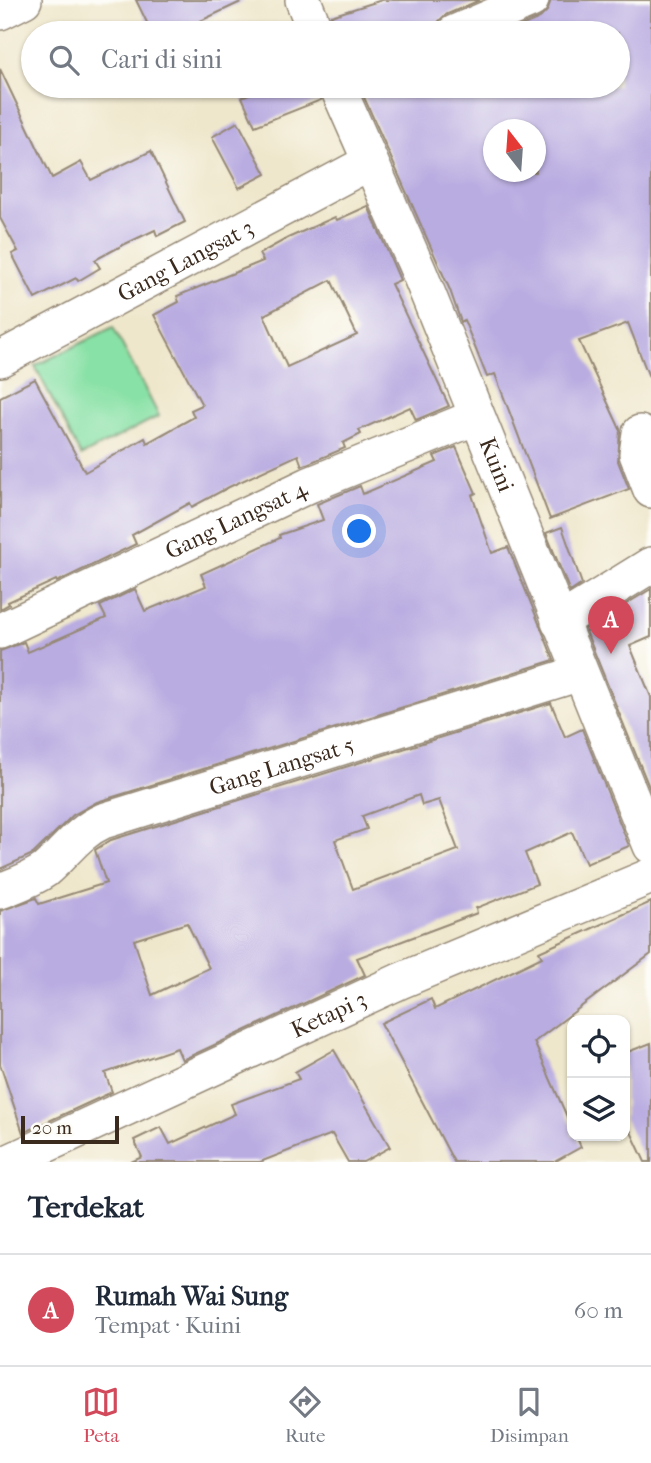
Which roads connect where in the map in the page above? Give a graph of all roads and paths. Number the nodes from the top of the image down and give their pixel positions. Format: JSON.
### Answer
{"nodes":[{"id":1,"x":24,"y":0,"type":"edge"},
{"id":2,"x":303,"y":0,"type":"edge"},
{"id":3,"x":531,"y":0,"type":"edge"},
{"id":4,"x":0,"y":12,"type":"edge"},
{"id":5,"x":311,"y":21,"type":"edge"},
{"id":6,"x":482,"y":21,"type":"edge"},
{"id":7,"x":342,"y":98,"type":"edge"},
{"id":8,"x":370,"y":162,"type":"junction"},
{"id":9,"x":0,"y":359,"type":"edge"},
{"id":10,"x":476,"y":417,"type":"junction"},
{"id":11,"x":640,"y":433,"type":"dead end"},
{"id":12,"x":651,"y":489,"type":"edge"},
{"id":13,"x":651,"y":565,"type":"edge"},
{"id":14,"x":559,"y":622,"type":"junction"},
{"id":15,"x":0,"y":631,"type":"edge"},
{"id":16,"x":580,"y":673,"type":"junction"},
{"id":17,"x":651,"y":846,"type":"edge"},
{"id":18,"x":651,"y":876,"type":"edge"},
{"id":19,"x":0,"y":891,"type":"edge"},
{"id":20,"x":9,"y":1162,"type":"edge"}],
"edges":[{"from":1,"to":4,"type":"street"},
{"from":2,"to":5,"type":"street"},
{"from":3,"to":6,"type":"street"},
{"from":7,"to":8,"type":"street","name":"Kuini"},
{"from":8,"to":9,"type":"street","name":"Gang Langsat 3"},
{"from":8,"to":10,"type":"street","name":"Kuini"},
{"from":10,"to":14,"type":"street","name":"Kuini"},
{"from":10,"to":15,"type":"street","name":"Gang Langsat 4"},
{"from":11,"to":12,"type":"street"},
{"from":13,"to":14,"type":"street"},
{"from":14,"to":16,"type":"street","name":"Kuini"},
{"from":16,"to":17,"type":"street","name":"Kuini"},
{"from":16,"to":19,"type":"street","name":"Gang Langsat 5"},
{"from":18,"to":20,"type":"street","name":"Ketapi 3"}]}
